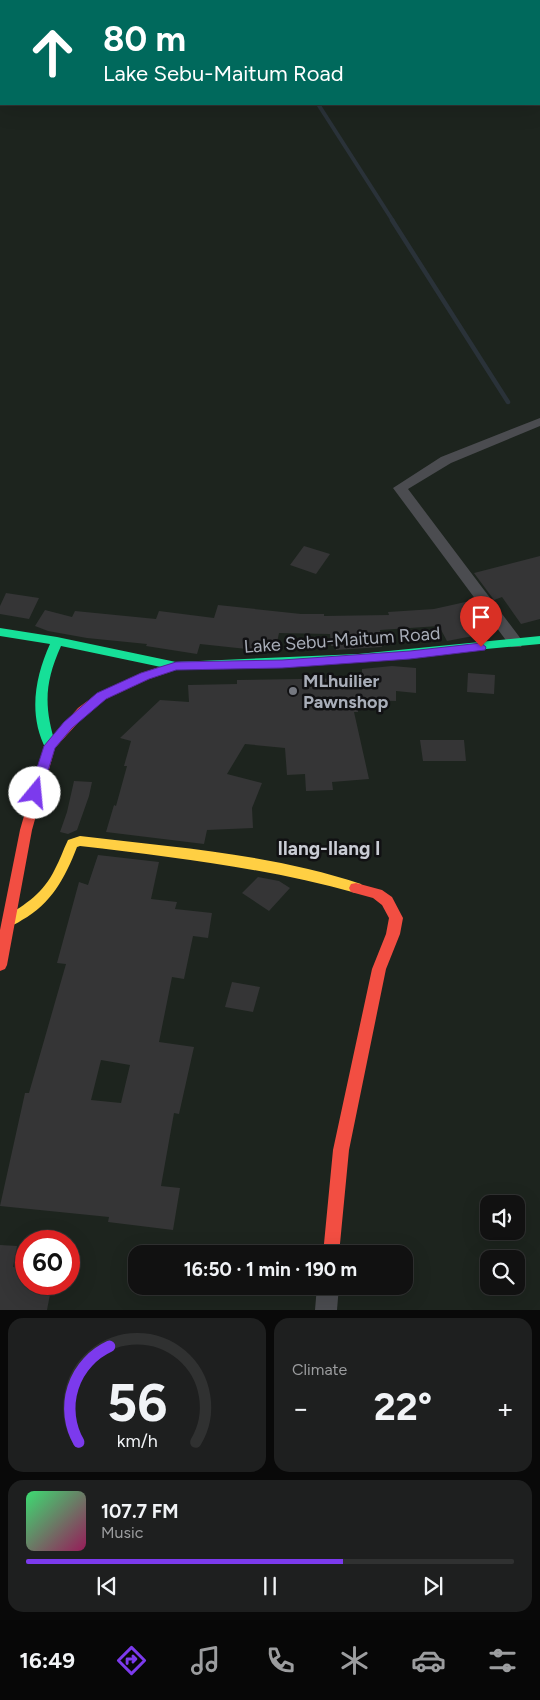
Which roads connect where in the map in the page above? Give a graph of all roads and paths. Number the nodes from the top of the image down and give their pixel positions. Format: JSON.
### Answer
{"nodes":[{"id":1,"x":540,"y":422,"type":"edge"},
{"id":2,"x":0,"y":632,"type":"edge"},
{"id":3,"x":540,"y":640,"type":"edge"},
{"id":4,"x":57,"y":641,"type":"junction"},
{"id":5,"x":516,"y":643,"type":"junction"},
{"id":6,"x":176,"y":666,"type":"junction"},
{"id":7,"x":50,"y":746,"type":"junction"},
{"id":8,"x":9,"y":921,"type":"junction"},
{"id":9,"x":0,"y":965,"type":"edge"},
{"id":10,"x":333,"y":1245,"type":"edge"},
{"id":11,"x":327,"y":1295,"type":"edge"},
{"id":12,"x":326,"y":1310,"type":"edge"}],
"edges":[{"from":1,"to":5,"type":"street"},
{"from":2,"to":4,"type":"main road"},
{"from":3,"to":5,"type":"main road","name":"Lake Sebu-Maitum Road"},
{"from":4,"to":6,"type":"main road"},
{"from":4,"to":7,"type":"main road"},
{"from":5,"to":6,"type":"main road","name":"Lake Sebu-Maitum Road"},
{"from":6,"to":7,"type":"main road"},
{"from":7,"to":8,"type":"main road"},
{"from":8,"to":9,"type":"main road"},
{"from":8,"to":10,"type":"main road"},
{"from":11,"to":12,"type":"street"}]}
